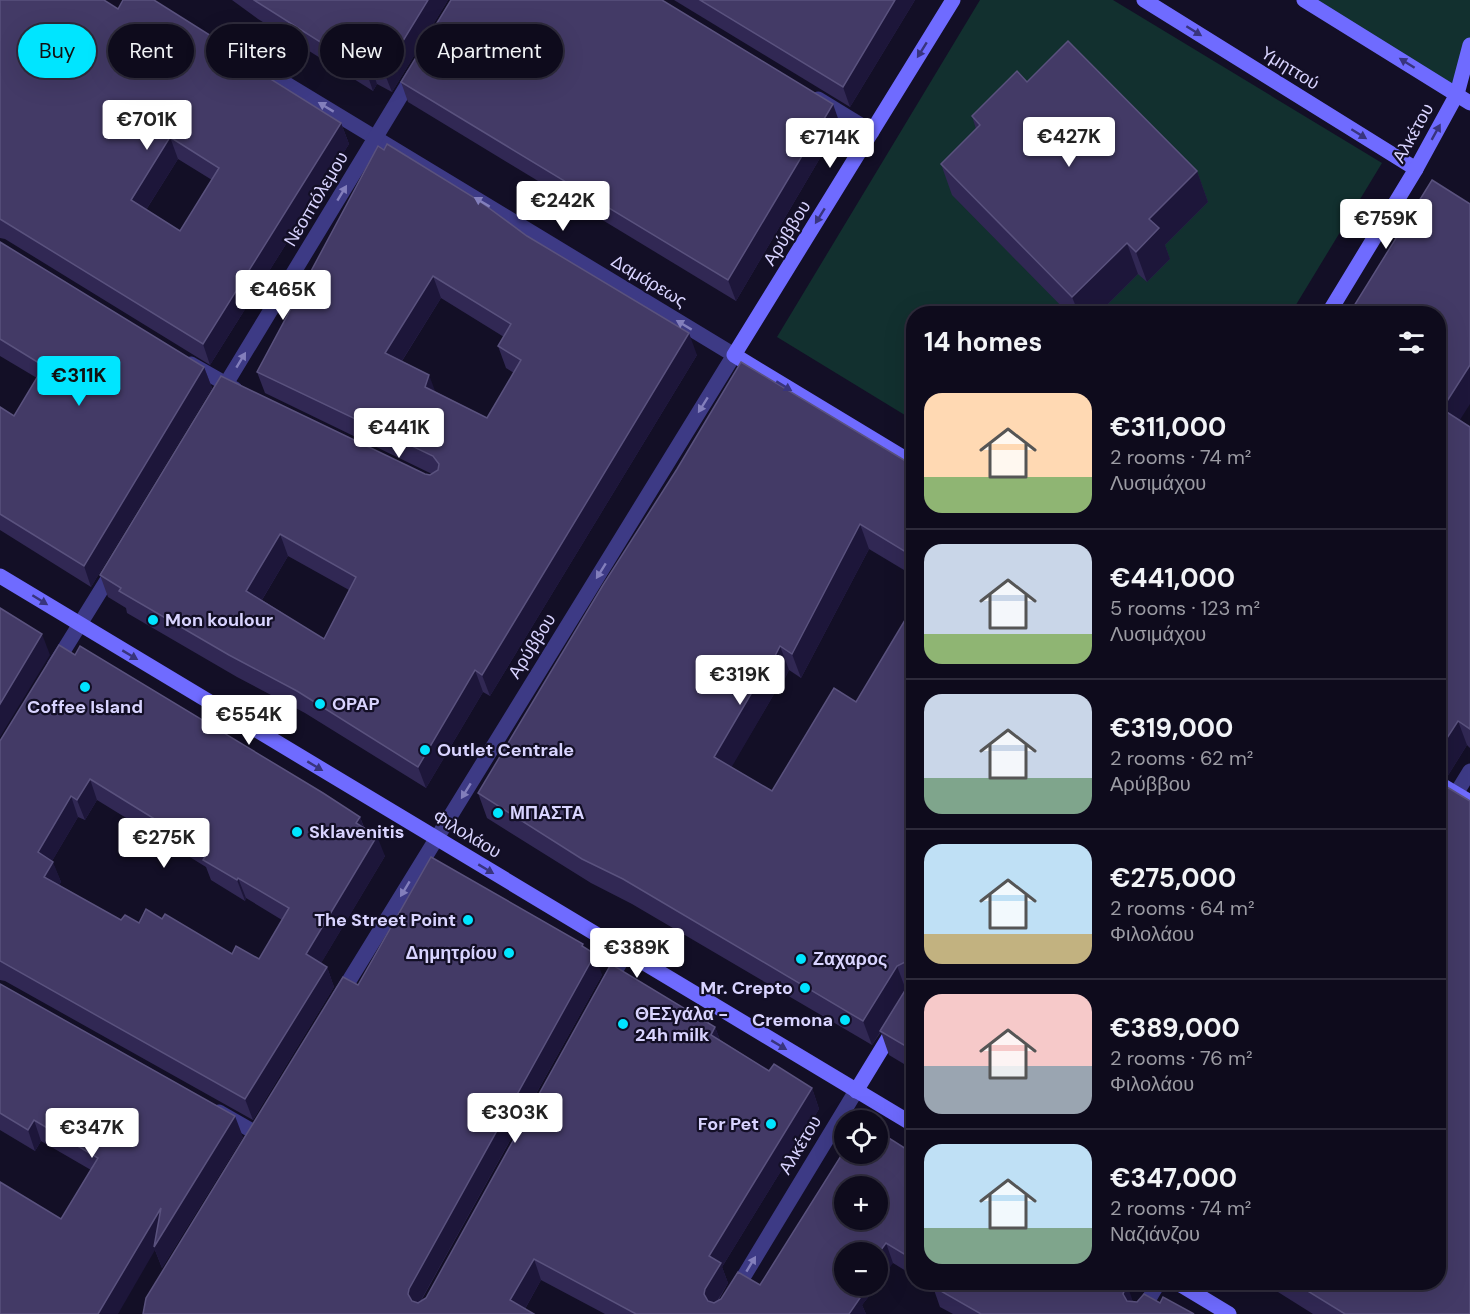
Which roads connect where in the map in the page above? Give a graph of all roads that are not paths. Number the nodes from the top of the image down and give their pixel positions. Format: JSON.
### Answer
{"nodes":[{"id":1,"x":953,"y":0,"type":"edge"},
{"id":2,"x":1144,"y":0,"type":"edge"},
{"id":3,"x":1304,"y":0,"type":"edge"},
{"id":4,"x":1470,"y":45,"type":"edge"},
{"id":5,"x":416,"y":71,"type":"edge"},
{"id":6,"x":277,"y":78,"type":"edge"},
{"id":7,"x":803,"y":90,"type":"edge"},
{"id":8,"x":1457,"y":94,"type":"junction"},
{"id":9,"x":1470,"y":103,"type":"edge"},
{"id":10,"x":872,"y":132,"type":"junction"},
{"id":11,"x":376,"y":138,"type":"junction"},
{"id":12,"x":1416,"y":169,"type":"junction"},
{"id":13,"x":1333,"y":306,"type":"edge"},
{"id":14,"x":176,"y":355,"type":"edge"},
{"id":15,"x":734,"y":355,"type":"junction"},
{"id":16,"x":225,"y":385,"type":"junction"},
{"id":17,"x":247,"y":395,"type":"edge"},
{"id":18,"x":213,"y":405,"type":"edge"},
{"id":19,"x":906,"y":459,"type":"edge"},
{"id":20,"x":122,"y":555,"type":"edge"},
{"id":21,"x":0,"y":576,"type":"edge"},
{"id":22,"x":80,"y":625,"type":"junction"},
{"id":23,"x":49,"y":675,"type":"edge"},
{"id":24,"x":1470,"y":771,"type":"edge"},
{"id":25,"x":1446,"y":788,"type":"edge"},
{"id":26,"x":1456,"y":794,"type":"junction"},
{"id":27,"x":1470,"y":802,"type":"edge"},
{"id":28,"x":1446,"y":810,"type":"edge"},
{"id":29,"x":436,"y":839,"type":"junction"},
{"id":30,"x":626,"y":952,"type":"junction"},
{"id":31,"x":603,"y":994,"type":"edge"},
{"id":32,"x":906,"y":1009,"type":"edge"},
{"id":33,"x":331,"y":1010,"type":"edge"},
{"id":34,"x":856,"y":1091,"type":"junction"},
{"id":35,"x":205,"y":1104,"type":"edge"},
{"id":36,"x":906,"y":1120,"type":"edge"},
{"id":37,"x":256,"y":1133,"type":"edge"},
{"id":38,"x":1155,"y":1290,"type":"edge"},
{"id":39,"x":1189,"y":1290,"type":"edge"},
{"id":40,"x":721,"y":1314,"type":"edge"},
{"id":41,"x":1140,"y":1314,"type":"edge"},
{"id":42,"x":1228,"y":1314,"type":"edge"}],
"edges":[{"from":1,"to":10,"type":"main road","name":"Αρύββου","one_way":true},
{"from":2,"to":12,"type":"main road","name":"Υμηττού","one_way":true},
{"from":8,"to":3,"type":"main road","one_way":true},
{"from":4,"to":8,"type":"main road","name":"Αλκέτου"},
{"from":5,"to":11,"type":"street","name":"Νεοπτόλεμου"},
{"from":11,"to":6,"type":"street","name":"Δαμάρεως","one_way":true},
{"from":7,"to":10,"type":"street"},
{"from":8,"to":9,"type":"main road"},
{"from":12,"to":8,"type":"main road","name":"Αλκέτου","one_way":true},
{"from":10,"to":15,"type":"main road","name":"Αρύββου","one_way":true},
{"from":15,"to":11,"type":"street","name":"Δαμάρεως","one_way":true},
{"from":16,"to":11,"type":"street","name":"Νεοπτόλεμου","one_way":true},
{"from":12,"to":13,"type":"main road","name":"Αλκέτου"},
{"from":14,"to":16,"type":"street"},
{"from":15,"to":19,"type":"main road","name":"Δαμάρεως","one_way":true},
{"from":15,"to":29,"type":"street","name":"Αρύββου","one_way":true},
{"from":16,"to":17,"type":"street"},
{"from":16,"to":18,"type":"street","name":"Νεοπτόλεμου"},
{"from":20,"to":22,"type":"street"},
{"from":21,"to":22,"type":"main road","name":"Φιλολάου","one_way":true},
{"from":22,"to":23,"type":"street"},
{"from":22,"to":29,"type":"main road","name":"Φιλολάου","one_way":true},
{"from":24,"to":26,"type":"street"},
{"from":25,"to":26,"type":"main road"},
{"from":26,"to":27,"type":"main road"},
{"from":26,"to":28,"type":"street"},
{"from":29,"to":30,"type":"main road","name":"Φιλολάου","one_way":true},
{"from":29,"to":33,"type":"street","name":"Αρύββου","one_way":true},
{"from":30,"to":31,"type":"street"},
{"from":30,"to":34,"type":"main road","name":"Φιλολάου","one_way":true},
{"from":32,"to":34,"type":"main road","name":"Αλκέτου"},
{"from":34,"to":36,"type":"main road","name":"Φιλολάου"},
{"from":40,"to":34,"type":"street","name":"Αλκέτου","one_way":true},
{"from":35,"to":37,"type":"street"},
{"from":38,"to":41,"type":"street"},
{"from":39,"to":42,"type":"main road"}]}
